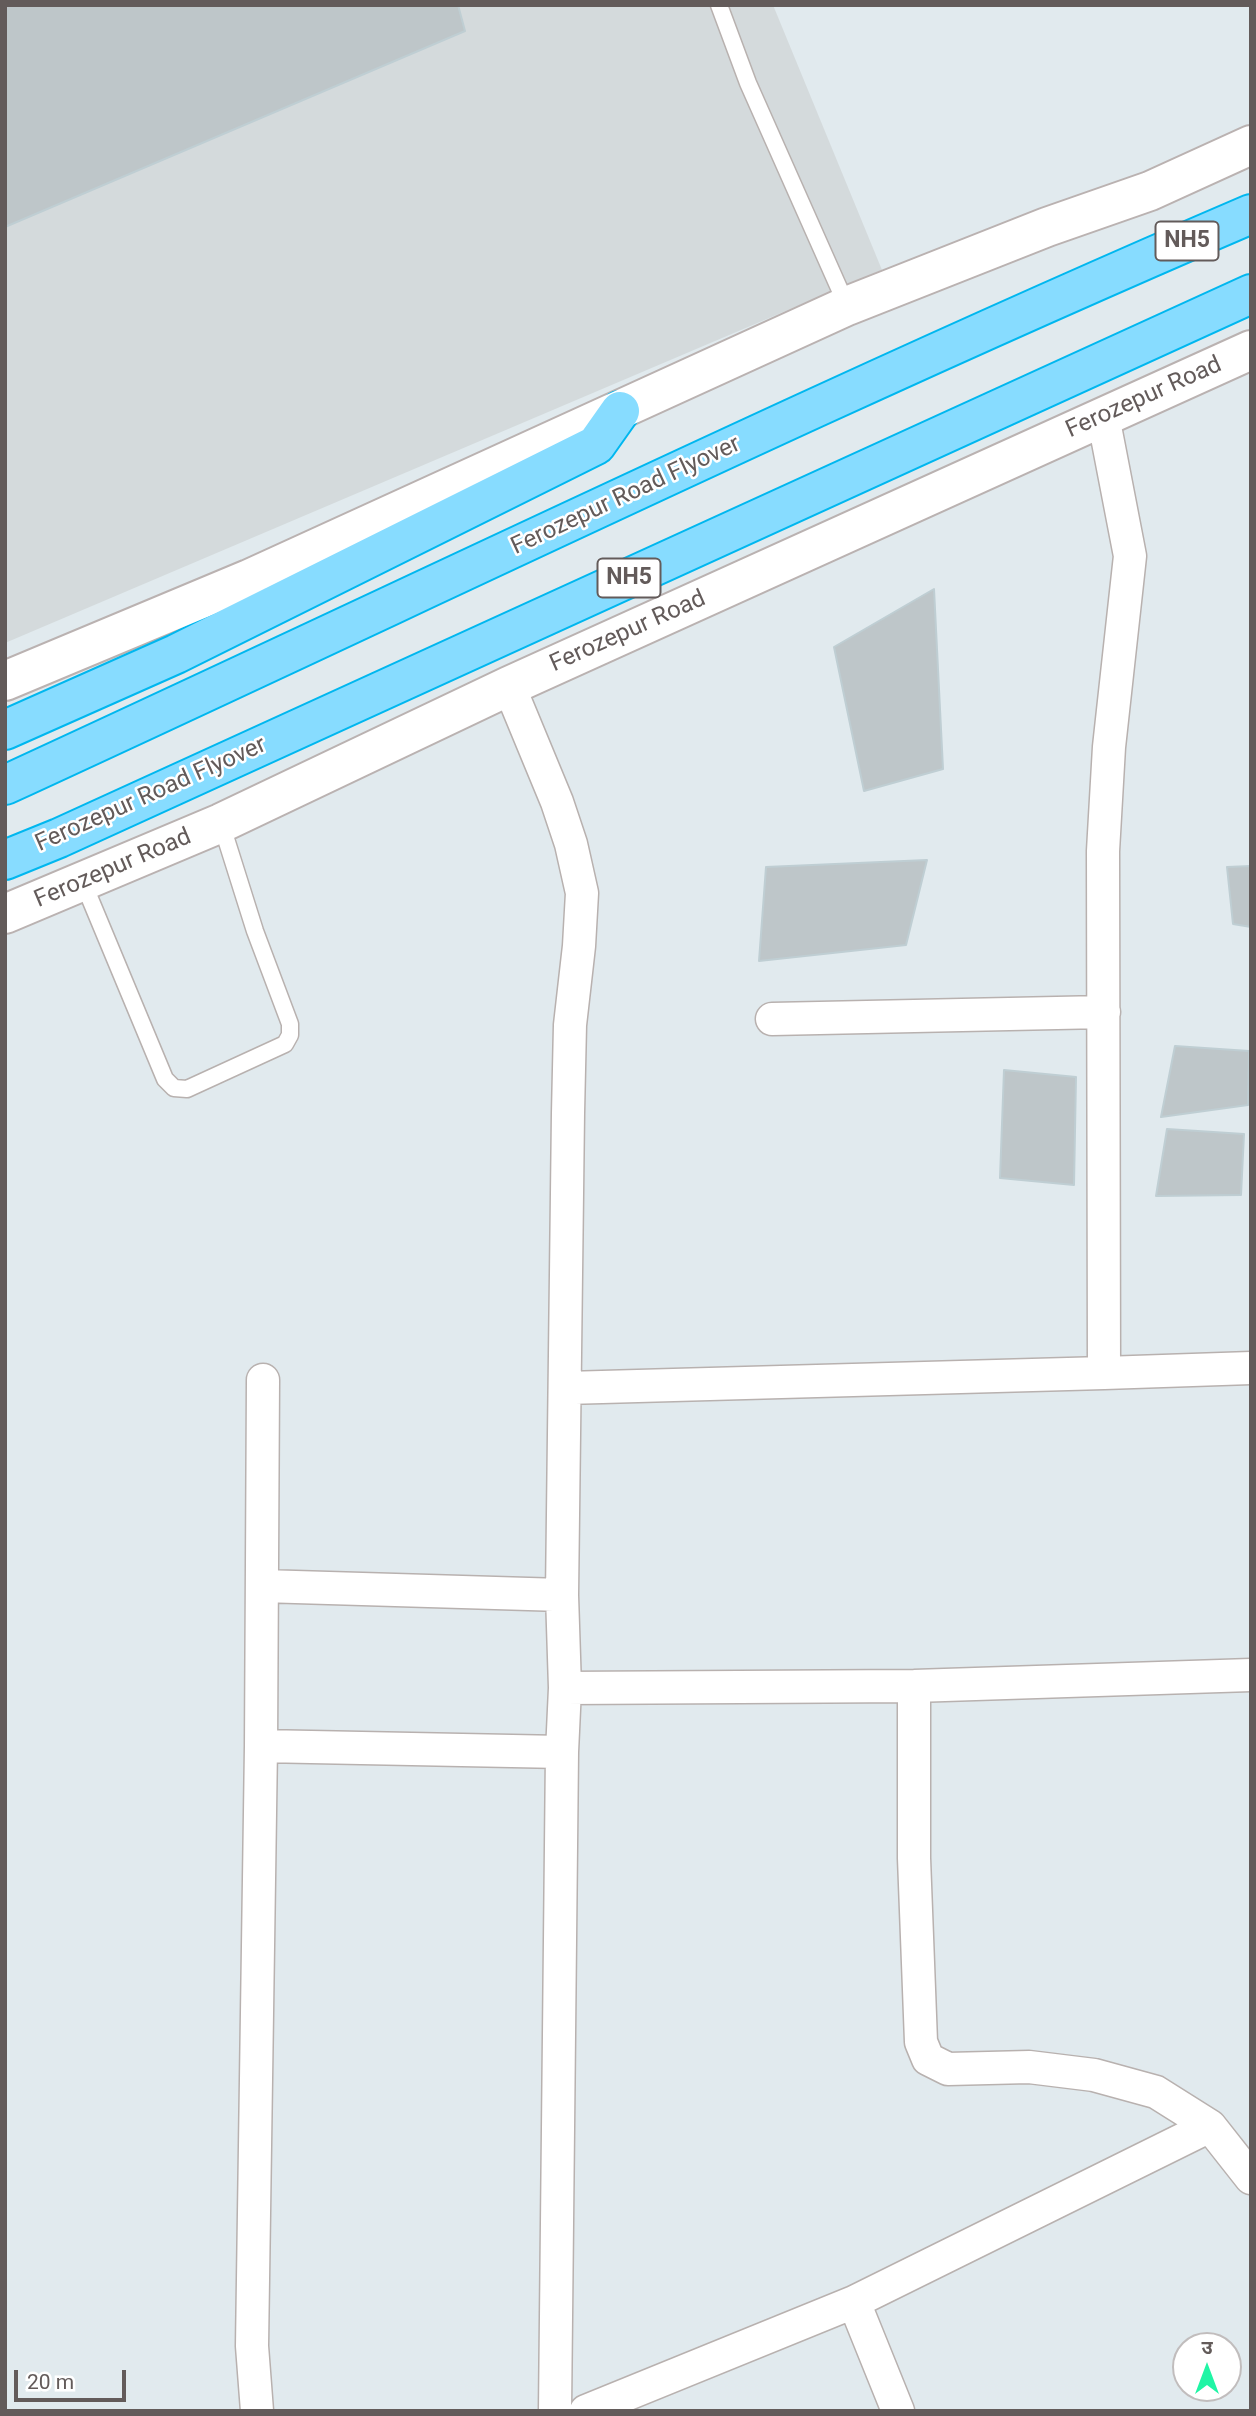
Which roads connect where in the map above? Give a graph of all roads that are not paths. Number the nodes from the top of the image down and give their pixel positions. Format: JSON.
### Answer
{"nodes":[{"id":1,"x":719,"y":5,"type":"edge"},
{"id":2,"x":1251,"y":145,"type":"edge"},
{"id":3,"x":1251,"y":214,"type":"edge"},
{"id":4,"x":1251,"y":294,"type":"edge"},
{"id":5,"x":847,"y":306,"type":"junction"},
{"id":6,"x":1251,"y":350,"type":"edge"},
{"id":7,"x":620,"y":411,"type":"junction"},
{"id":8,"x":1103,"y":416,"type":"junction"},
{"id":9,"x":5,"y":681,"type":"edge"},
{"id":10,"x":509,"y":687,"type":"junction"},
{"id":11,"x":5,"y":730,"type":"edge"},
{"id":12,"x":5,"y":785,"type":"edge"},
{"id":13,"x":221,"y":823,"type":"junction"},
{"id":14,"x":5,"y":860,"type":"edge"},
{"id":15,"x":83,"y":882,"type":"junction"},
{"id":16,"x":5,"y":914,"type":"edge"},
{"id":17,"x":1104,"y":1012,"type":"junction"},
{"id":18,"x":772,"y":1018,"type":"dead end"},
{"id":19,"x":1251,"y":1368,"type":"edge"},
{"id":20,"x":1104,"y":1373,"type":"junction"},
{"id":21,"x":263,"y":1380,"type":"dead end"},
{"id":22,"x":566,"y":1388,"type":"junction"},
{"id":23,"x":262,"y":1586,"type":"junction"},
{"id":24,"x":562,"y":1595,"type":"junction"},
{"id":25,"x":1251,"y":1675,"type":"edge"},
{"id":26,"x":914,"y":1686,"type":"junction"},
{"id":27,"x":565,"y":1688,"type":"junction"},
{"id":28,"x":261,"y":1746,"type":"junction"},
{"id":29,"x":562,"y":1752,"type":"junction"},
{"id":30,"x":1210,"y":2126,"type":"junction"},
{"id":31,"x":1251,"y":2178,"type":"edge"},
{"id":32,"x":854,"y":2302,"type":"junction"},
{"id":33,"x":257,"y":2411,"type":"edge"},
{"id":34,"x":555,"y":2411,"type":"edge"},
{"id":35,"x":586,"y":2411,"type":"edge"},
{"id":36,"x":898,"y":2411,"type":"edge"}],
"edges":[{"from":1,"to":5,"type":"lane"},
{"from":2,"to":5,"type":"main road"},
{"from":3,"to":12,"type":"highway","name":"Ferozepur Road Flyover","number":"NH5"},
{"from":4,"to":14,"type":"highway","name":"Ferozepur Road Flyover","number":"NH5"},
{"from":5,"to":7,"type":"main road"},
{"from":6,"to":8,"type":"main road","name":"Ferozepur Road"},
{"from":7,"to":9,"type":"main road"},
{"from":7,"to":11,"type":"highway"},
{"from":8,"to":10,"type":"main road","name":"Ferozepur Road"},
{"from":8,"to":17,"type":"street"},
{"from":10,"to":13,"type":"main road","name":"Ferozepur Road"},
{"from":10,"to":22,"type":"street"},
{"from":13,"to":15,"type":"main road","name":"Ferozepur Road"},
{"from":13,"to":15,"type":"lane"},
{"from":15,"to":16,"type":"main road","name":"Ferozepur Road"},
{"from":17,"to":18,"type":"street"},
{"from":17,"to":20,"type":"street"},
{"from":19,"to":20,"type":"street"},
{"from":20,"to":22,"type":"street"},
{"from":21,"to":23,"type":"street"},
{"from":22,"to":24,"type":"street"},
{"from":23,"to":24,"type":"street"},
{"from":23,"to":28,"type":"street"},
{"from":24,"to":27,"type":"street"},
{"from":25,"to":26,"type":"street"},
{"from":26,"to":27,"type":"street"},
{"from":26,"to":30,"type":"street"},
{"from":27,"to":29,"type":"street"},
{"from":28,"to":29,"type":"street"},
{"from":28,"to":33,"type":"street"},
{"from":29,"to":34,"type":"street"},
{"from":30,"to":31,"type":"street"},
{"from":30,"to":32,"type":"street"},
{"from":32,"to":35,"type":"street"},
{"from":32,"to":36,"type":"street"}]}
